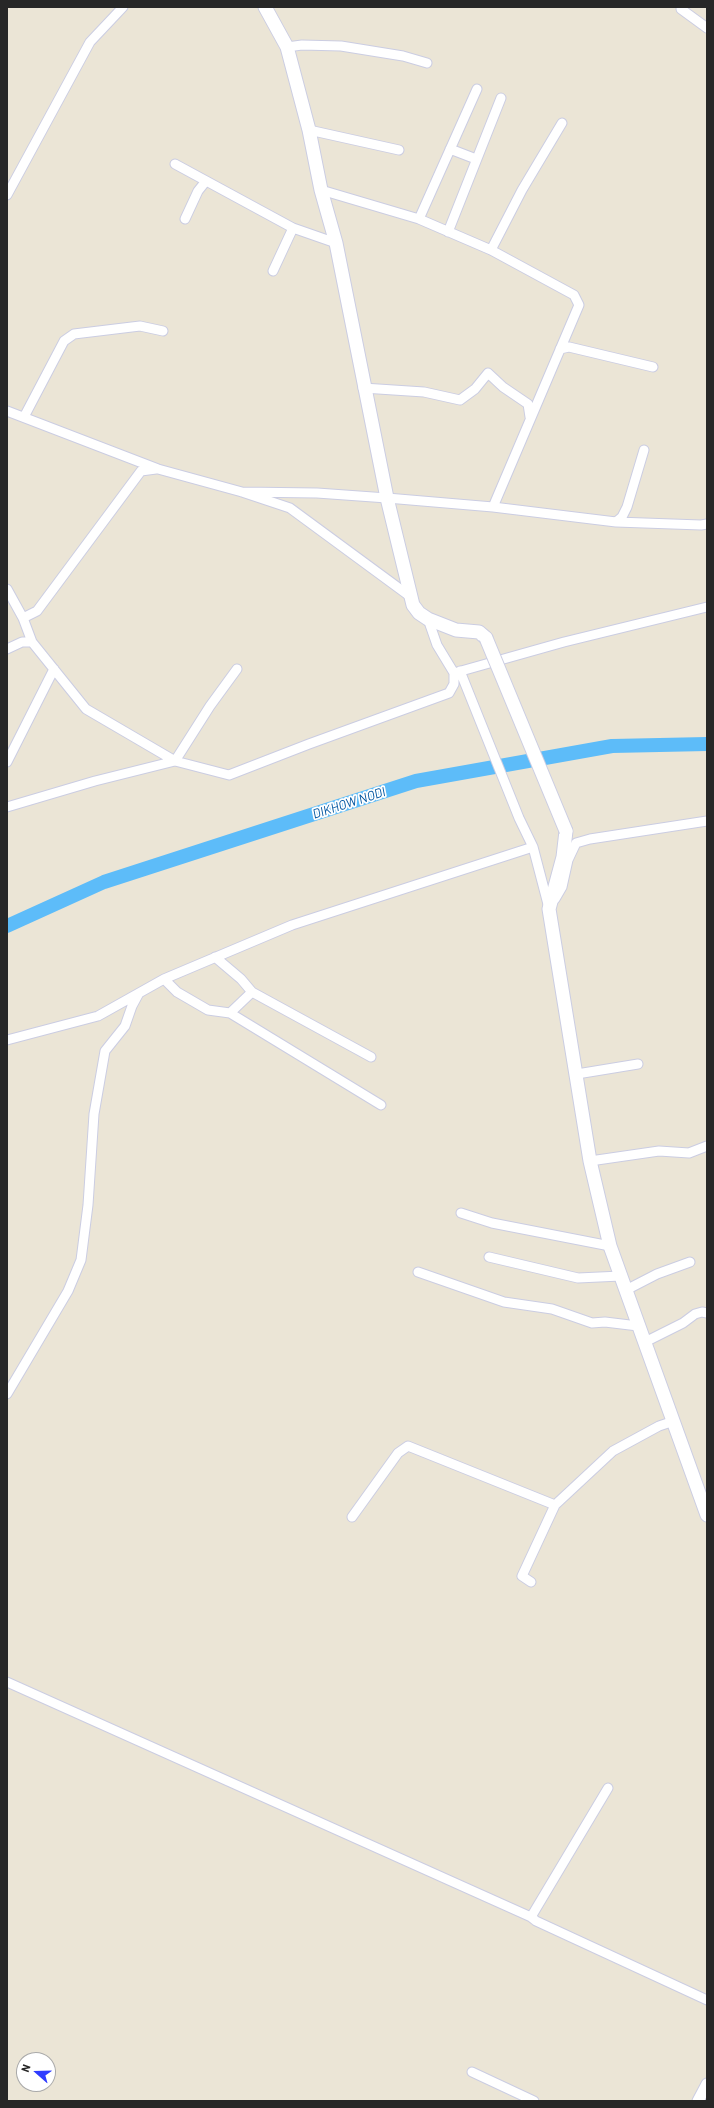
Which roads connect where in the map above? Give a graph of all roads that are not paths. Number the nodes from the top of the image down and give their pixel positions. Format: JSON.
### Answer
{"nodes":[{"id":1,"x":123,"y":7,"type":"edge"},
{"id":2,"x":265,"y":7,"type":"edge"},
{"id":3,"x":681,"y":9,"type":"dead end"},
{"id":4,"x":707,"y":28,"type":"edge"},
{"id":5,"x":287,"y":47,"type":"junction"},
{"id":6,"x":427,"y":63,"type":"dead end"},
{"id":7,"x":477,"y":89,"type":"dead end"},
{"id":8,"x":501,"y":98,"type":"dead end"},
{"id":9,"x":562,"y":123,"type":"dead end"},
{"id":10,"x":310,"y":130,"type":"junction"},
{"id":11,"x":450,"y":149,"type":"junction"},
{"id":12,"x":399,"y":150,"type":"dead end"},
{"id":13,"x":476,"y":159,"type":"junction"},
{"id":14,"x":175,"y":164,"type":"dead end"},
{"id":15,"x":206,"y":181,"type":"junction"},
{"id":16,"x":10,"y":182,"type":"edge"},
{"id":17,"x":321,"y":190,"type":"junction"},
{"id":18,"x":7,"y":194,"type":"edge"},
{"id":19,"x":185,"y":219,"type":"dead end"},
{"id":20,"x":419,"y":219,"type":"junction"},
{"id":21,"x":293,"y":228,"type":"junction"},
{"id":22,"x":448,"y":232,"type":"junction"},
{"id":23,"x":336,"y":243,"type":"junction"},
{"id":24,"x":491,"y":250,"type":"junction"},
{"id":25,"x":273,"y":271,"type":"dead end"},
{"id":26,"x":163,"y":331,"type":"dead end"},
{"id":27,"x":560,"y":349,"type":"junction"},
{"id":28,"x":653,"y":367,"type":"dead end"},
{"id":29,"x":363,"y":388,"type":"junction"},
{"id":30,"x":7,"y":411,"type":"edge"},
{"id":31,"x":530,"y":417,"type":"junction"},
{"id":32,"x":24,"y":418,"type":"junction"},
{"id":33,"x":644,"y":450,"type":"dead end"},
{"id":34,"x":158,"y":469,"type":"junction"},
{"id":35,"x":242,"y":492,"type":"junction"},
{"id":36,"x":387,"y":498,"type":"junction"},
{"id":37,"x":493,"y":507,"type":"junction"},
{"id":38,"x":616,"y":522,"type":"junction"},
{"id":39,"x":707,"y":524,"type":"edge"},
{"id":40,"x":7,"y":589,"type":"edge"},
{"id":41,"x":411,"y":597,"type":"junction"},
{"id":42,"x":707,"y":607,"type":"edge"},
{"id":43,"x":23,"y":618,"type":"junction"},
{"id":44,"x":428,"y":619,"type":"junction"},
{"id":45,"x":32,"y":642,"type":"junction"},
{"id":46,"x":7,"y":649,"type":"edge"},
{"id":47,"x":54,"y":669,"type":"junction"},
{"id":48,"x":237,"y":669,"type":"dead end"},
{"id":49,"x":457,"y":672,"type":"junction"},
{"id":50,"x":176,"y":761,"type":"junction"},
{"id":51,"x":7,"y":762,"type":"edge"},
{"id":52,"x":7,"y":807,"type":"edge"},
{"id":53,"x":707,"y":821,"type":"edge"},
{"id":54,"x":533,"y":847,"type":"junction"},
{"id":55,"x":549,"y":909,"type":"junction"},
{"id":56,"x":215,"y":957,"type":"junction"},
{"id":57,"x":164,"y":979,"type":"junction"},
{"id":58,"x":140,"y":992,"type":"junction"},
{"id":59,"x":252,"y":992,"type":"junction"},
{"id":60,"x":230,"y":1013,"type":"junction"},
{"id":61,"x":7,"y":1040,"type":"edge"},
{"id":62,"x":371,"y":1057,"type":"dead end"},
{"id":63,"x":638,"y":1064,"type":"dead end"},
{"id":64,"x":577,"y":1074,"type":"junction"},
{"id":65,"x":381,"y":1105,"type":"dead end"},
{"id":66,"x":707,"y":1146,"type":"edge"},
{"id":67,"x":590,"y":1161,"type":"junction"},
{"id":68,"x":461,"y":1213,"type":"dead end"},
{"id":69,"x":610,"y":1246,"type":"junction"},
{"id":70,"x":489,"y":1257,"type":"dead end"},
{"id":71,"x":690,"y":1262,"type":"dead end"},
{"id":72,"x":418,"y":1272,"type":"dead end"},
{"id":73,"x":621,"y":1276,"type":"junction"},
{"id":74,"x":626,"y":1290,"type":"junction"},
{"id":75,"x":707,"y":1313,"type":"edge"},
{"id":76,"x":638,"y":1326,"type":"junction"},
{"id":77,"x":645,"y":1342,"type":"junction"},
{"id":78,"x":7,"y":1394,"type":"edge"},
{"id":79,"x":674,"y":1421,"type":"junction"},
{"id":80,"x":555,"y":1505,"type":"junction"},
{"id":81,"x":707,"y":1515,"type":"edge"},
{"id":82,"x":352,"y":1517,"type":"dead end"},
{"id":83,"x":531,"y":1582,"type":"dead end"},
{"id":84,"x":7,"y":1682,"type":"edge"},
{"id":85,"x":608,"y":1788,"type":"dead end"},
{"id":86,"x":531,"y":1917,"type":"junction"},
{"id":87,"x":707,"y":2000,"type":"edge"},
{"id":88,"x":472,"y":2072,"type":"dead end"},
{"id":89,"x":707,"y":2084,"type":"edge"},
{"id":90,"x":534,"y":2101,"type":"edge"},
{"id":91,"x":698,"y":2101,"type":"edge"}],
"edges":[{"from":1,"to":16,"type":"street"},
{"from":2,"to":5,"type":"main road"},
{"from":3,"to":4,"type":"street"},
{"from":5,"to":6,"type":"street"},
{"from":5,"to":10,"type":"main road"},
{"from":7,"to":11,"type":"street"},
{"from":8,"to":13,"type":"street"},
{"from":9,"to":24,"type":"street"},
{"from":10,"to":12,"type":"street"},
{"from":10,"to":17,"type":"main road"},
{"from":11,"to":13,"type":"street"},
{"from":11,"to":20,"type":"street"},
{"from":13,"to":22,"type":"street"},
{"from":14,"to":15,"type":"street"},
{"from":15,"to":19,"type":"street"},
{"from":15,"to":21,"type":"street"},
{"from":16,"to":18,"type":"street"},
{"from":17,"to":20,"type":"street"},
{"from":17,"to":23,"type":"main road"},
{"from":20,"to":22,"type":"street"},
{"from":21,"to":23,"type":"street"},
{"from":21,"to":25,"type":"street"},
{"from":22,"to":24,"type":"street"},
{"from":23,"to":29,"type":"main road"},
{"from":24,"to":27,"type":"street"},
{"from":26,"to":32,"type":"street"},
{"from":27,"to":28,"type":"street"},
{"from":27,"to":31,"type":"street"},
{"from":29,"to":31,"type":"street"},
{"from":29,"to":36,"type":"main road"},
{"from":30,"to":32,"type":"street"},
{"from":31,"to":37,"type":"street"},
{"from":32,"to":34,"type":"street"},
{"from":33,"to":38,"type":"street"},
{"from":34,"to":35,"type":"street"},
{"from":34,"to":43,"type":"street"},
{"from":35,"to":36,"type":"street"},
{"from":35,"to":41,"type":"street"},
{"from":36,"to":37,"type":"street"},
{"from":36,"to":41,"type":"main road"},
{"from":37,"to":38,"type":"street"},
{"from":38,"to":39,"type":"street"},
{"from":40,"to":43,"type":"street"},
{"from":41,"to":44,"type":"main road"},
{"from":42,"to":49,"type":"street"},
{"from":43,"to":45,"type":"street"},
{"from":44,"to":49,"type":"street"},
{"from":44,"to":55,"type":"main road","bridge":true},
{"from":45,"to":46,"type":"street"},
{"from":45,"to":47,"type":"street"},
{"from":47,"to":50,"type":"street"},
{"from":47,"to":51,"type":"street"},
{"from":48,"to":50,"type":"street"},
{"from":49,"to":50,"type":"street"},
{"from":49,"to":54,"type":"street"},
{"from":50,"to":52,"type":"street"},
{"from":53,"to":55,"type":"street"},
{"from":54,"to":55,"type":"street"},
{"from":54,"to":56,"type":"street"},
{"from":55,"to":64,"type":"main road"},
{"from":56,"to":57,"type":"street"},
{"from":56,"to":59,"type":"street"},
{"from":57,"to":58,"type":"street"},
{"from":57,"to":60,"type":"street"},
{"from":58,"to":61,"type":"street"},
{"from":58,"to":78,"type":"street"},
{"from":59,"to":60,"type":"street"},
{"from":59,"to":62,"type":"street"},
{"from":60,"to":65,"type":"street"},
{"from":63,"to":64,"type":"street"},
{"from":64,"to":67,"type":"main road"},
{"from":66,"to":67,"type":"street"},
{"from":67,"to":69,"type":"main road"},
{"from":68,"to":69,"type":"street"},
{"from":69,"to":73,"type":"main road"},
{"from":70,"to":73,"type":"street"},
{"from":71,"to":74,"type":"street"},
{"from":72,"to":76,"type":"street"},
{"from":73,"to":74,"type":"main road"},
{"from":74,"to":76,"type":"main road"},
{"from":75,"to":77,"type":"street"},
{"from":76,"to":77,"type":"main road"},
{"from":77,"to":79,"type":"main road"},
{"from":79,"to":80,"type":"street"},
{"from":79,"to":81,"type":"main road"},
{"from":80,"to":82,"type":"street"},
{"from":80,"to":83,"type":"street"},
{"from":84,"to":86,"type":"street"},
{"from":85,"to":86,"type":"street"},
{"from":86,"to":87,"type":"street"},
{"from":88,"to":90,"type":"street"},
{"from":89,"to":91,"type":"street"}]}
